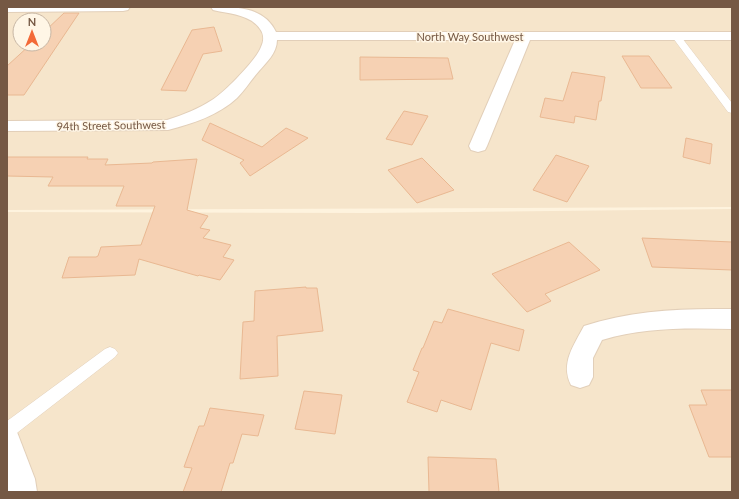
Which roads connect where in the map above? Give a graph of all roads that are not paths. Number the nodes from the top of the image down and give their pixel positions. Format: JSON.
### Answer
{"nodes":[{"id":1,"x":48,"y":7,"type":"edge"},
{"id":2,"x":123,"y":7,"type":"edge"},
{"id":3,"x":218,"y":7,"type":"edge"},
{"id":4,"x":7,"y":8,"type":"edge"},
{"id":5,"x":239,"y":9,"type":"edge"},
{"id":6,"x":271,"y":36,"type":"junction"},
{"id":7,"x":524,"y":36,"type":"junction"},
{"id":8,"x":676,"y":36,"type":"junction"},
{"id":9,"x":732,"y":36,"type":"edge"},
{"id":10,"x":732,"y":110,"type":"edge"},
{"id":11,"x":7,"y":126,"type":"edge"},
{"id":12,"x":478,"y":146,"type":"dead end"},
{"id":13,"x":732,"y":319,"type":"edge"},
{"id":14,"x":110,"y":352,"type":"dead end"},
{"id":15,"x":580,"y":377,"type":"dead end"},
{"id":16,"x":7,"y":431,"type":"edge"},
{"id":17,"x":7,"y":441,"type":"edge"},
{"id":18,"x":22,"y":492,"type":"edge"}],
"edges":[{"from":1,"to":2,"type":"street"},
{"from":1,"to":4,"type":"street"},
{"from":3,"to":5,"type":"street"},
{"from":5,"to":6,"type":"street"},
{"from":6,"to":7,"type":"street","name":"North Way Southwest"},
{"from":6,"to":11,"type":"street","name":"94th Street Southwest"},
{"from":7,"to":8,"type":"street","name":"North Way Southwest"},
{"from":7,"to":12,"type":"street"},
{"from":8,"to":9,"type":"street","name":"North Way Southwest"},
{"from":8,"to":10,"type":"lane"},
{"from":13,"to":15,"type":"street"},
{"from":14,"to":16,"type":"lane"},
{"from":17,"to":18,"type":"street"}]}
